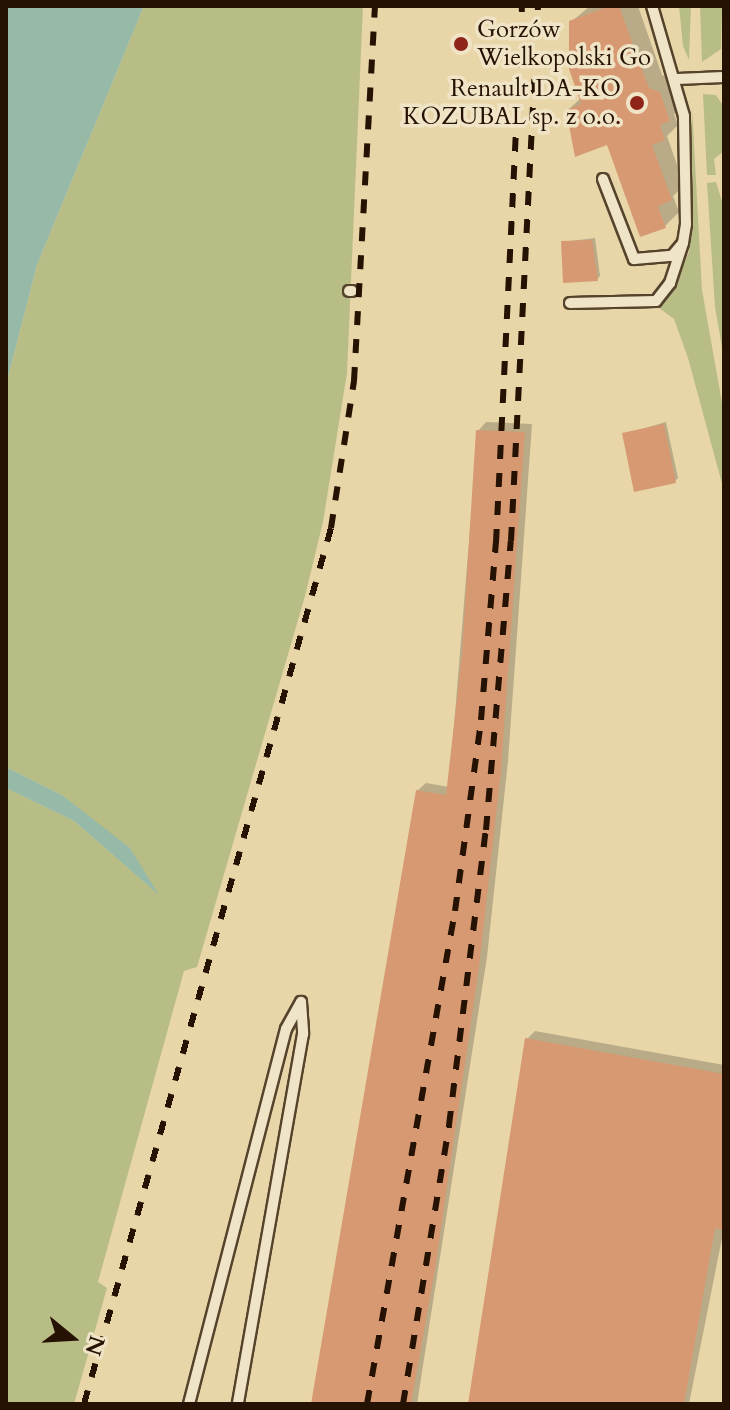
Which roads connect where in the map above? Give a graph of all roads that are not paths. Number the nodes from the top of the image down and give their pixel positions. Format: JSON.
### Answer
{"nodes":[{"id":1,"x":652,"y":6,"type":"edge"},
{"id":2,"x":724,"y":77,"type":"edge"},
{"id":3,"x":677,"y":79,"type":"junction"},
{"id":4,"x":603,"y":179,"type":"dead end"},
{"id":5,"x":683,"y":243,"type":"junction"},
{"id":6,"x":570,"y":303,"type":"dead end"},
{"id":7,"x":189,"y":1404,"type":"edge"},
{"id":8,"x":238,"y":1404,"type":"edge"}],
"edges":[{"from":1,"to":3,"type":"lane"},
{"from":2,"to":3,"type":"lane"},
{"from":3,"to":5,"type":"lane"},
{"from":4,"to":5,"type":"lane"},
{"from":5,"to":6,"type":"lane"},
{"from":7,"to":8,"type":"lane"}]}
